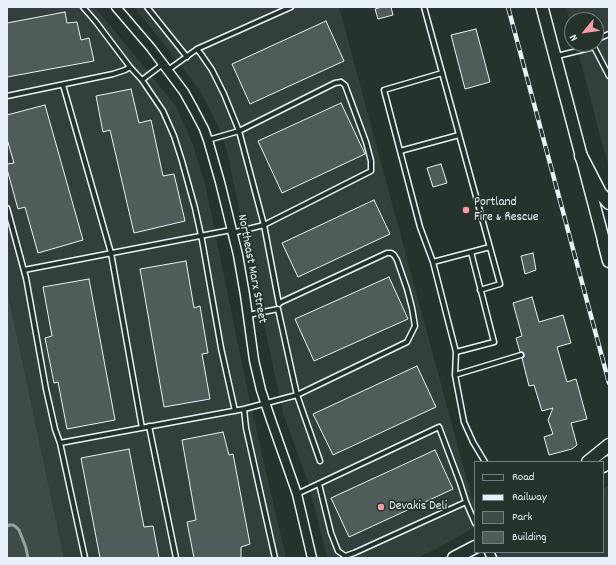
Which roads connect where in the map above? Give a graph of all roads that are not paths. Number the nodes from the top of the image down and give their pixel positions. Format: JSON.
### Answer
{"nodes":[{"id":1,"x":83,"y":7,"type":"edge"},
{"id":2,"x":116,"y":7,"type":"edge"},
{"id":3,"x":147,"y":7,"type":"edge"},
{"id":4,"x":291,"y":7,"type":"edge"},
{"id":5,"x":424,"y":7,"type":"edge"},
{"id":6,"x":542,"y":7,"type":"edge"},
{"id":7,"x":197,"y":49,"type":"junction"},
{"id":8,"x":570,"y":52,"type":"edge"},
{"id":9,"x":598,"y":52,"type":"edge"},
{"id":10,"x":187,"y":57,"type":"junction"},
{"id":11,"x":554,"y":57,"type":"junction"},
{"id":12,"x":130,"y":67,"type":"junction"},
{"id":13,"x":166,"y":67,"type":"junction"},
{"id":14,"x":442,"y":73,"type":"junction"},
{"id":15,"x":609,"y":76,"type":"edge"},
{"id":16,"x":142,"y":80,"type":"junction"},
{"id":17,"x":63,"y":85,"type":"junction"},
{"id":18,"x":7,"y":96,"type":"edge"},
{"id":19,"x":238,"y":130,"type":"junction"},
{"id":20,"x":459,"y":135,"type":"junction"},
{"id":21,"x":208,"y":140,"type":"junction"},
{"id":22,"x":400,"y":151,"type":"junction"},
{"id":23,"x":581,"y":156,"type":"junction"},
{"id":24,"x":609,"y":203,"type":"edge"},
{"id":25,"x":7,"y":208,"type":"edge"},
{"id":26,"x":264,"y":225,"type":"junction"},
{"id":27,"x":232,"y":231,"type":"junction"},
{"id":28,"x":201,"y":235,"type":"junction"},
{"id":29,"x":606,"y":242,"type":"edge"},
{"id":30,"x":490,"y":247,"type":"junction"},
{"id":31,"x":471,"y":252,"type":"junction"},
{"id":32,"x":111,"y":253,"type":"junction"},
{"id":33,"x":609,"y":261,"type":"edge"},
{"id":34,"x":433,"y":262,"type":"junction"},
{"id":35,"x":24,"y":270,"type":"junction"},
{"id":36,"x":480,"y":290,"type":"junction"},
{"id":37,"x":280,"y":303,"type":"junction"},
{"id":38,"x":278,"y":309,"type":"junction"},
{"id":39,"x":248,"y":315,"type":"junction"},
{"id":40,"x":456,"y":352,"type":"junction"},
{"id":41,"x":521,"y":355,"type":"dead end"},
{"id":42,"x":455,"y":375,"type":"junction"},
{"id":43,"x":297,"y":395,"type":"junction"},
{"id":44,"x":266,"y":404,"type":"junction"},
{"id":45,"x":244,"y":409,"type":"junction"},
{"id":46,"x":235,"y":411,"type":"junction"},
{"id":47,"x":149,"y":426,"type":"junction"},
{"id":48,"x":142,"y":428,"type":"junction"},
{"id":49,"x":60,"y":443,"type":"junction"},
{"id":50,"x":609,"y":445,"type":"edge"},
{"id":51,"x":320,"y":461,"type":"dead end"},
{"id":52,"x":484,"y":461,"type":"edge"},
{"id":53,"x":589,"y":461,"type":"edge"},
{"id":54,"x":319,"y":484,"type":"junction"},
{"id":55,"x":298,"y":494,"type":"junction"},
{"id":56,"x":466,"y":502,"type":"junction"},
{"id":57,"x":474,"y":521,"type":"edge"},
{"id":58,"x":474,"y":548,"type":"edge"},
{"id":59,"x":85,"y":558,"type":"edge"},
{"id":60,"x":176,"y":558,"type":"edge"},
{"id":61,"x":275,"y":558,"type":"edge"},
{"id":62,"x":312,"y":558,"type":"edge"},
{"id":63,"x":454,"y":558,"type":"edge"}],
"edges":[{"from":1,"to":12,"type":"lane"},
{"from":2,"to":13,"type":"street","name":"Northeast Marx Street"},
{"from":3,"to":10,"type":"lane"},
{"from":4,"to":7,"type":"lane"},
{"from":5,"to":14,"type":"lane"},
{"from":6,"to":11,"type":"main road"},
{"from":7,"to":10,"type":"lane"},
{"from":7,"to":19,"type":"lane"},
{"from":8,"to":11,"type":"lane"},
{"from":9,"to":15,"type":"lane"},
{"from":10,"to":13,"type":"lane"},
{"from":11,"to":23,"type":"main road"},
{"from":12,"to":16,"type":"lane"},
{"from":12,"to":17,"type":"lane"},
{"from":13,"to":16,"type":"lane"},
{"from":13,"to":21,"type":"street","name":"Northeast Marx Street"},
{"from":14,"to":20,"type":"lane"},
{"from":14,"to":22,"type":"lane"},
{"from":16,"to":28,"type":"lane"},
{"from":17,"to":18,"type":"lane"},
{"from":17,"to":32,"type":"lane"},
{"from":19,"to":21,"type":"lane"},
{"from":19,"to":26,"type":"lane"},
{"from":19,"to":26,"type":"lane"},
{"from":20,"to":22,"type":"lane"},
{"from":20,"to":30,"type":"lane"},
{"from":21,"to":27,"type":"street","name":"Northeast Marx Street"},
{"from":22,"to":34,"type":"lane"},
{"from":23,"to":24,"type":"main road"},
{"from":23,"to":29,"type":"main road"},
{"from":25,"to":35,"type":"lane"},
{"from":26,"to":27,"type":"lane"},
{"from":26,"to":37,"type":"lane"},
{"from":27,"to":28,"type":"lane"},
{"from":27,"to":39,"type":"street","name":"Northeast Marx Street"},
{"from":28,"to":32,"type":"lane"},
{"from":28,"to":46,"type":"lane"},
{"from":29,"to":33,"type":"main road"},
{"from":30,"to":31,"type":"lane"},
{"from":30,"to":36,"type":"lane"},
{"from":31,"to":34,"type":"lane"},
{"from":31,"to":36,"type":"lane"},
{"from":32,"to":35,"type":"lane"},
{"from":32,"to":48,"type":"lane"},
{"from":34,"to":40,"type":"lane"},
{"from":35,"to":49,"type":"lane"},
{"from":36,"to":40,"type":"lane"},
{"from":37,"to":38,"type":"lane"},
{"from":37,"to":43,"type":"lane"},
{"from":38,"to":39,"type":"lane"},
{"from":38,"to":43,"type":"lane"},
{"from":39,"to":44,"type":"street","name":"Northeast Marx Street"},
{"from":40,"to":42,"type":"lane"},
{"from":41,"to":42,"type":"lane"},
{"from":42,"to":52,"type":"lane"},
{"from":43,"to":44,"type":"lane"},
{"from":43,"to":51,"type":"lane"},
{"from":44,"to":45,"type":"lane"},
{"from":44,"to":55,"type":"street","name":"Northeast Marx Street"},
{"from":45,"to":46,"type":"lane"},
{"from":45,"to":61,"type":"lane"},
{"from":46,"to":47,"type":"lane"},
{"from":47,"to":48,"type":"lane"},
{"from":47,"to":60,"type":"lane"},
{"from":48,"to":49,"type":"lane"},
{"from":49,"to":59,"type":"lane"},
{"from":50,"to":53,"type":"main road"},
{"from":54,"to":55,"type":"lane"},
{"from":54,"to":56,"type":"lane"},
{"from":54,"to":56,"type":"lane"},
{"from":55,"to":62,"type":"street","name":"Northeast Marx Street"},
{"from":56,"to":57,"type":"lane"},
{"from":58,"to":63,"type":"main road"}]}
